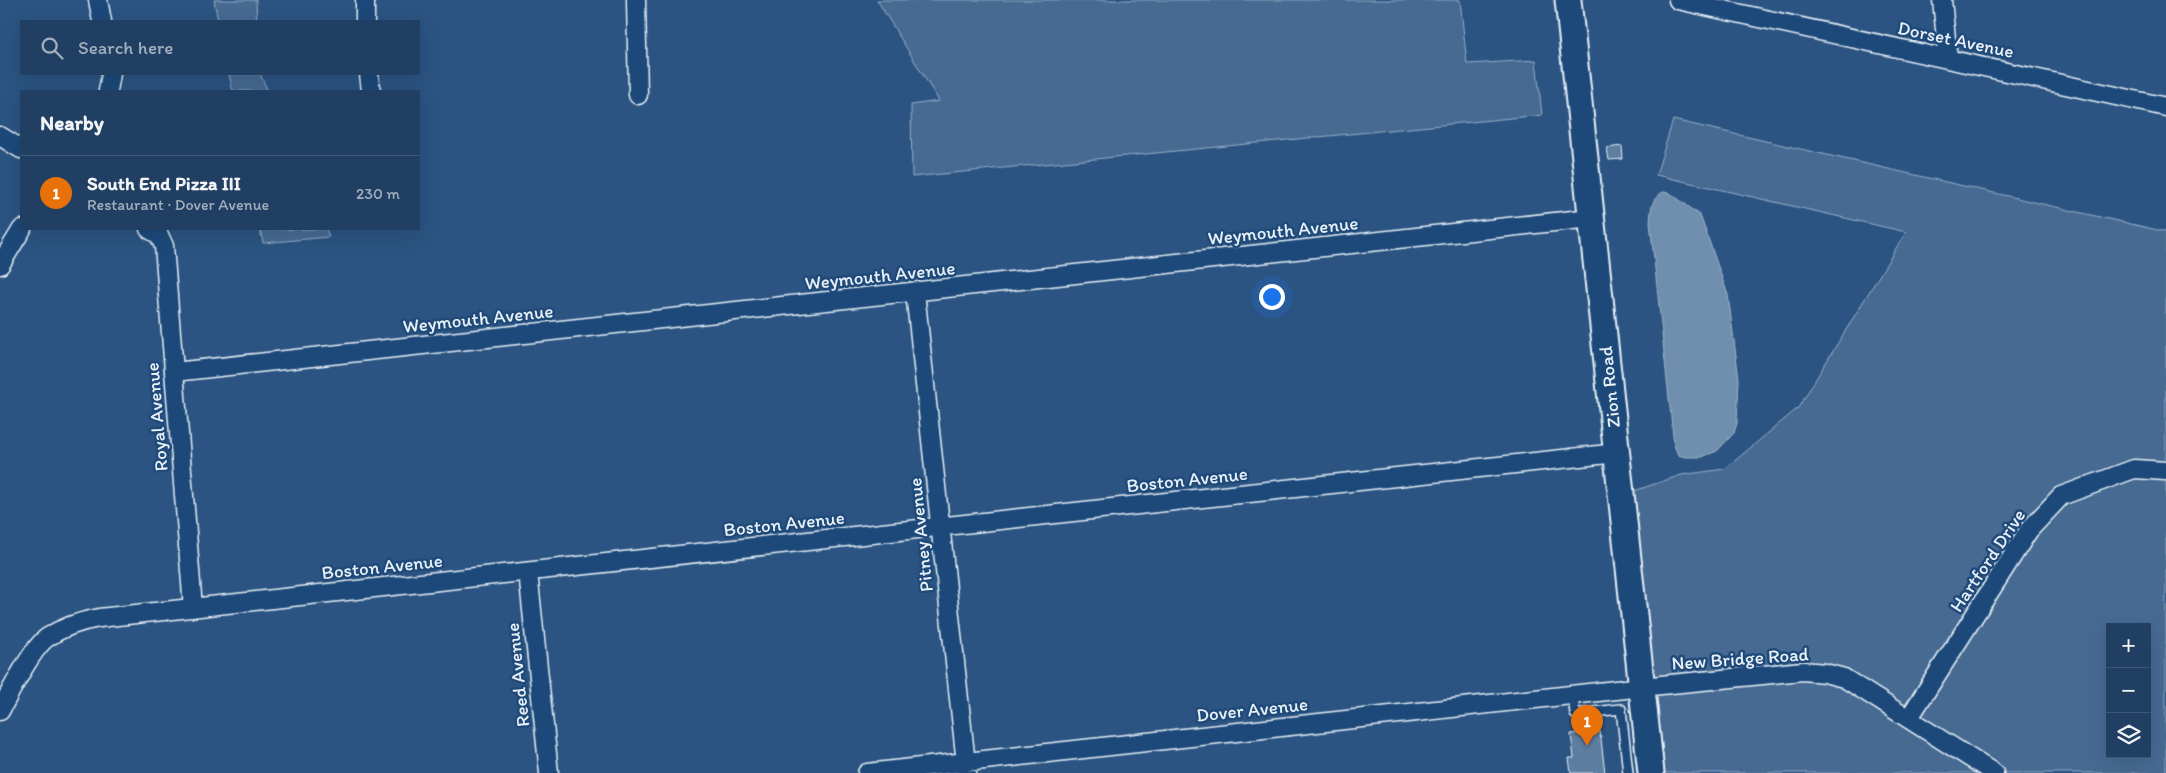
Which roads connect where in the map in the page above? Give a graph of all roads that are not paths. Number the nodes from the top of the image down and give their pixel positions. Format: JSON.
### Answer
{"nodes":[{"id":1,"x":98,"y":0,"type":"edge"},
{"id":2,"x":365,"y":0,"type":"edge"},
{"id":3,"x":636,"y":0,"type":"edge"},
{"id":4,"x":1568,"y":0,"type":"edge"},
{"id":5,"x":1678,"y":0,"type":"edge"},
{"id":6,"x":1942,"y":0,"type":"edge"},
{"id":7,"x":1703,"y":3,"type":"edge"},
{"id":8,"x":102,"y":20,"type":"edge"},
{"id":9,"x":365,"y":20,"type":"edge"},
{"id":10,"x":1948,"y":58,"type":"junction"},
{"id":11,"x":111,"y":75,"type":"edge"},
{"id":12,"x":369,"y":75,"type":"edge"},
{"id":13,"x":108,"y":90,"type":"edge"},
{"id":14,"x":371,"y":90,"type":"edge"},
{"id":15,"x":638,"y":95,"type":"dead end"},
{"id":16,"x":2166,"y":107,"type":"edge"},
{"id":17,"x":0,"y":136,"type":"edge"},
{"id":18,"x":20,"y":148,"type":"edge"},
{"id":19,"x":1591,"y":218,"type":"junction"},
{"id":20,"x":21,"y":230,"type":"edge"},
{"id":21,"x":150,"y":230,"type":"edge"},
{"id":22,"x":0,"y":265,"type":"edge"},
{"id":23,"x":915,"y":292,"type":"junction"},
{"id":24,"x":174,"y":372,"type":"junction"},
{"id":25,"x":1617,"y":454,"type":"junction"},
{"id":26,"x":2166,"y":471,"type":"edge"},
{"id":27,"x":940,"y":527,"type":"junction"},
{"id":28,"x":528,"y":572,"type":"junction"},
{"id":29,"x":193,"y":608,"type":"junction"},
{"id":30,"x":1642,"y":687,"type":"junction"},
{"id":31,"x":1573,"y":696,"type":"junction"},
{"id":32,"x":0,"y":711,"type":"edge"},
{"id":33,"x":1633,"y":716,"type":"junction"},
{"id":34,"x":1909,"y":718,"type":"junction"},
{"id":35,"x":967,"y":768,"type":"edge"},
{"id":36,"x":549,"y":773,"type":"edge"},
{"id":37,"x":867,"y":773,"type":"edge"},
{"id":38,"x":1628,"y":773,"type":"edge"},
{"id":39,"x":1651,"y":773,"type":"edge"},
{"id":40,"x":1994,"y":773,"type":"edge"}],
"edges":[{"from":1,"to":8,"type":"street"},
{"from":2,"to":9,"type":"street"},
{"from":3,"to":15,"type":"street"},
{"from":4,"to":19,"type":"street","name":"Zion Road"},
{"from":5,"to":7,"type":"street","name":"Dorset Avenue"},
{"from":6,"to":10,"type":"street"},
{"from":7,"to":10,"type":"street","name":"Dorset Avenue"},
{"from":10,"to":16,"type":"street","name":"Dorset Avenue"},
{"from":11,"to":13,"type":"street"},
{"from":12,"to":14,"type":"street"},
{"from":17,"to":18,"type":"street"},
{"from":19,"to":23,"type":"street","name":"Weymouth Avenue"},
{"from":19,"to":25,"type":"street","name":"Zion Road"},
{"from":20,"to":22,"type":"street"},
{"from":21,"to":24,"type":"street","name":"Royal Avenue"},
{"from":23,"to":24,"type":"street","name":"Weymouth Avenue"},
{"from":23,"to":27,"type":"street","name":"Pitney Avenue"},
{"from":24,"to":29,"type":"street","name":"Royal Avenue"},
{"from":25,"to":27,"type":"street","name":"Boston Avenue"},
{"from":25,"to":30,"type":"street","name":"Zion Road"},
{"from":26,"to":34,"type":"street","name":"Hartford Drive"},
{"from":27,"to":28,"type":"street","name":"Boston Avenue"},
{"from":27,"to":35,"type":"street","name":"Pitney Avenue"},
{"from":28,"to":29,"type":"street","name":"Boston Avenue"},
{"from":28,"to":36,"type":"street","name":"Reed Avenue"},
{"from":29,"to":32,"type":"street","name":"Boston Avenue"},
{"from":30,"to":31,"type":"street","name":"Dover Avenue"},
{"from":30,"to":33,"type":"street","name":"Zion Road"},
{"from":30,"to":34,"type":"street","name":"New Bridge Road"},
{"from":31,"to":33,"type":"lane"},
{"from":31,"to":35,"type":"street","name":"Dover Avenue"},
{"from":33,"to":38,"type":"lane"},
{"from":33,"to":39,"type":"street","name":"Zion Road"},
{"from":34,"to":40,"type":"street","name":"New Bridge Road"},
{"from":35,"to":37,"type":"street","name":"Dover Avenue"}]}
